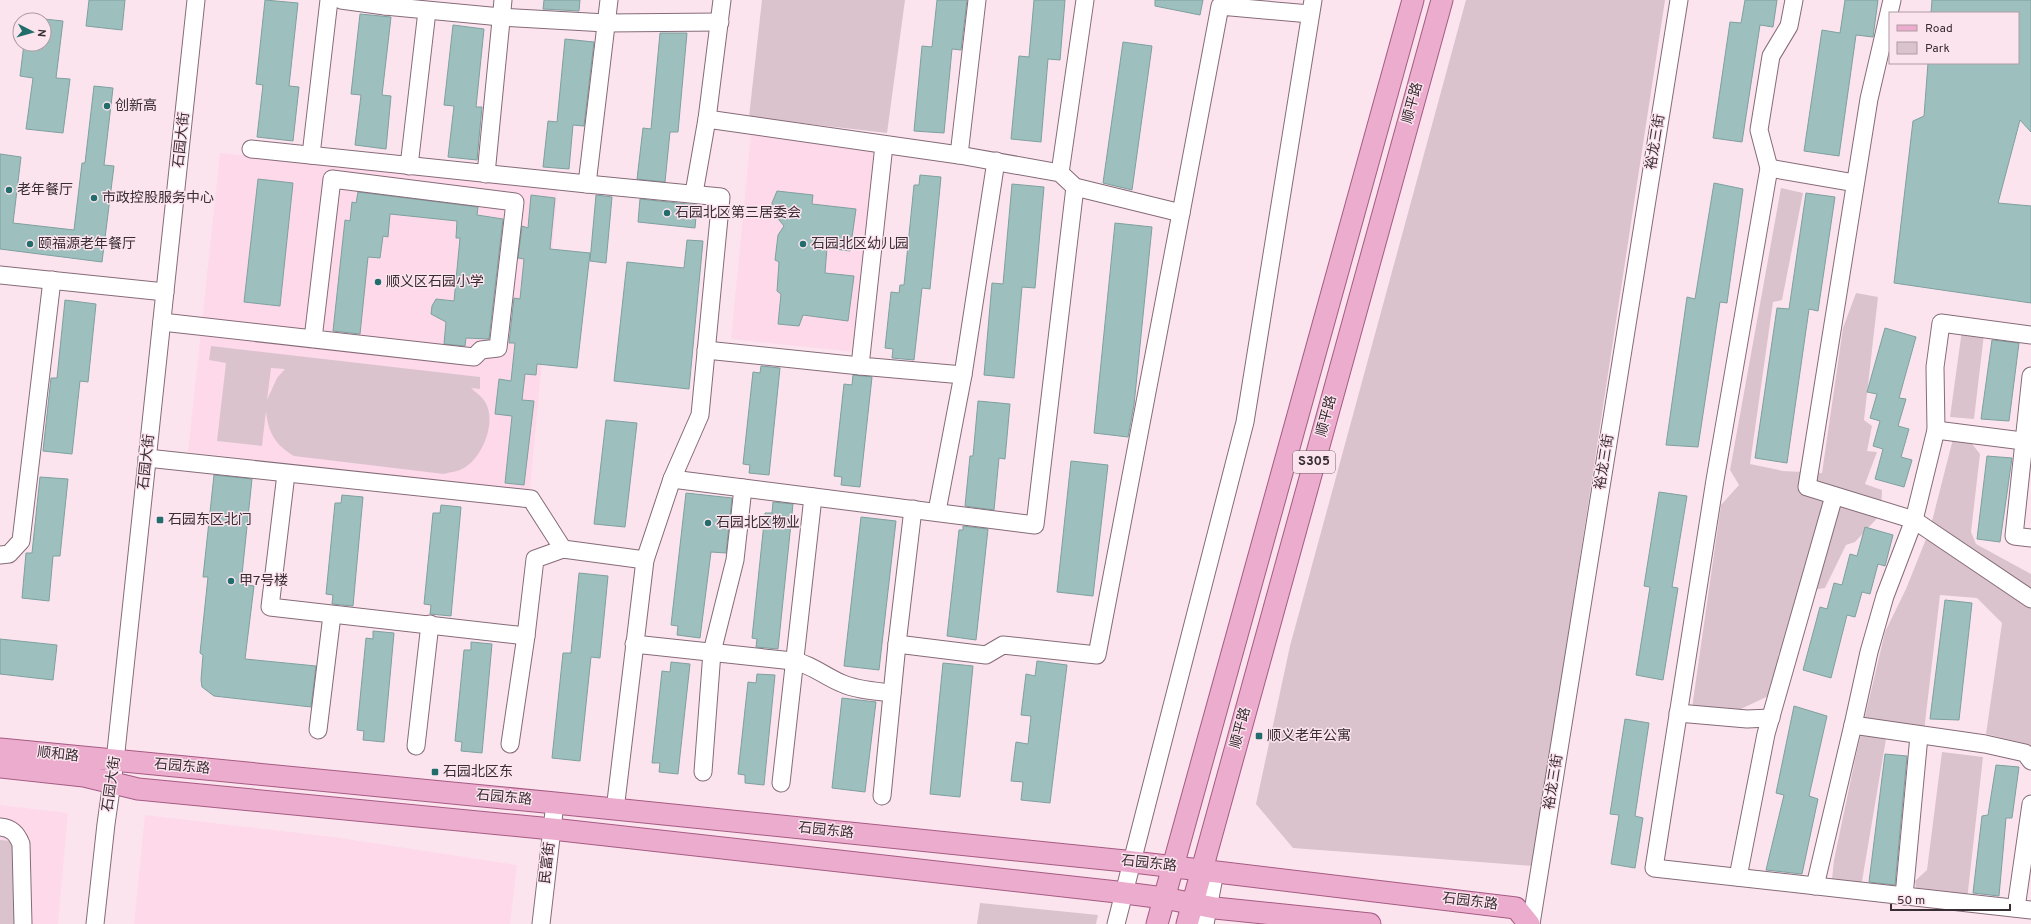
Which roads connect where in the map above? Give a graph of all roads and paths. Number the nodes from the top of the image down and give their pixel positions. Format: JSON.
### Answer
{"nodes":[{"id":1,"x":196,"y":0,"type":"edge"},
{"id":2,"x":329,"y":0,"type":"edge"},
{"id":3,"x":341,"y":0,"type":"edge"},
{"id":4,"x":503,"y":0,"type":"edge"},
{"id":5,"x":609,"y":0,"type":"edge"},
{"id":6,"x":722,"y":0,"type":"edge"},
{"id":7,"x":977,"y":0,"type":"edge"},
{"id":8,"x":1085,"y":0,"type":"edge"},
{"id":9,"x":1413,"y":0,"type":"edge"},
{"id":10,"x":1442,"y":0,"type":"edge"},
{"id":11,"x":1679,"y":0,"type":"edge"},
{"id":12,"x":1794,"y":0,"type":"edge"},
{"id":13,"x":1892,"y":0,"type":"edge"},
{"id":14,"x":385,"y":3,"type":"edge"},
{"id":15,"x":1220,"y":3,"type":"edge"},
{"id":16,"x":1312,"y":7,"type":"edge"},
{"id":17,"x":427,"y":11,"type":"junction"},
{"id":18,"x":1889,"y":12,"type":"edge"},
{"id":19,"x":1889,"y":13,"type":"edge"},
{"id":20,"x":501,"y":17,"type":"junction"},
{"id":21,"x":720,"y":22,"type":"junction"},
{"id":22,"x":606,"y":23,"type":"junction"},
{"id":23,"x":707,"y":119,"type":"junction"},
{"id":24,"x":884,"y":145,"type":"junction"},
{"id":25,"x":251,"y":149,"type":"dead end"},
{"id":26,"x":311,"y":155,"type":"junction"},
{"id":27,"x":959,"y":155,"type":"junction"},
{"id":28,"x":996,"y":161,"type":"junction"},
{"id":29,"x":409,"y":166,"type":"junction"},
{"id":30,"x":1769,"y":168,"type":"junction"},
{"id":31,"x":1060,"y":173,"type":"junction"},
{"id":32,"x":486,"y":174,"type":"junction"},
{"id":33,"x":1855,"y":183,"type":"junction"},
{"id":34,"x":587,"y":184,"type":"junction"},
{"id":35,"x":1075,"y":187,"type":"junction"},
{"id":36,"x":694,"y":193,"type":"junction"},
{"id":37,"x":1180,"y":213,"type":"junction"},
{"id":38,"x":0,"y":275,"type":"edge"},
{"id":39,"x":52,"y":280,"type":"junction"},
{"id":40,"x":165,"y":292,"type":"junction"},
{"id":41,"x":162,"y":322,"type":"junction"},
{"id":42,"x":2031,"y":335,"type":"edge"},
{"id":43,"x":313,"y":339,"type":"junction"},
{"id":44,"x":706,"y":350,"type":"junction"},
{"id":45,"x":860,"y":366,"type":"junction"},
{"id":46,"x":963,"y":375,"type":"junction"},
{"id":47,"x":2031,"y":376,"type":"edge"},
{"id":48,"x":1936,"y":430,"type":"junction"},
{"id":49,"x":2027,"y":441,"type":"edge"},
{"id":50,"x":147,"y":458,"type":"junction"},
{"id":51,"x":286,"y":474,"type":"junction"},
{"id":52,"x":672,"y":479,"type":"junction"},
{"id":53,"x":743,"y":488,"type":"junction"},
{"id":54,"x":813,"y":496,"type":"junction"},
{"id":55,"x":1834,"y":496,"type":"junction"},
{"id":56,"x":913,"y":509,"type":"junction"},
{"id":57,"x":937,"y":512,"type":"junction"},
{"id":58,"x":1914,"y":520,"type":"junction"},
{"id":59,"x":2031,"y":538,"type":"edge"},
{"id":60,"x":563,"y":548,"type":"junction"},
{"id":61,"x":0,"y":555,"type":"edge"},
{"id":62,"x":645,"y":560,"type":"junction"},
{"id":63,"x":2031,"y":599,"type":"edge"},
{"id":64,"x":332,"y":615,"type":"junction"},
{"id":65,"x":430,"y":624,"type":"junction"},
{"id":66,"x":526,"y":636,"type":"junction"},
{"id":67,"x":634,"y":644,"type":"junction"},
{"id":68,"x":897,"y":644,"type":"junction"},
{"id":69,"x":712,"y":652,"type":"junction"},
{"id":70,"x":793,"y":661,"type":"junction"},
{"id":71,"x":892,"y":693,"type":"junction"},
{"id":72,"x":1678,"y":713,"type":"junction"},
{"id":73,"x":1771,"y":718,"type":"junction"},
{"id":74,"x":1853,"y":725,"type":"junction"},
{"id":75,"x":318,"y":730,"type":"dead end"},
{"id":76,"x":1919,"y":736,"type":"junction"},
{"id":77,"x":510,"y":744,"type":"dead end"},
{"id":78,"x":416,"y":746,"type":"dead end"},
{"id":79,"x":0,"y":749,"type":"edge"},
{"id":80,"x":115,"y":761,"type":"junction"},
{"id":81,"x":2031,"y":761,"type":"edge"},
{"id":82,"x":0,"y":767,"type":"edge"},
{"id":83,"x":703,"y":772,"type":"dead end"},
{"id":84,"x":782,"y":783,"type":"dead end"},
{"id":85,"x":112,"y":784,"type":"junction"},
{"id":86,"x":882,"y":796,"type":"dead end"},
{"id":87,"x":555,"y":803,"type":"junction"},
{"id":88,"x":2031,"y":804,"type":"edge"},
{"id":89,"x":615,"y":810,"type":"junction"},
{"id":90,"x":0,"y":826,"type":"edge"},
{"id":91,"x":552,"y":829,"type":"junction"},
{"id":92,"x":1131,"y":862,"type":"junction"},
{"id":93,"x":1173,"y":866,"type":"junction"},
{"id":94,"x":1208,"y":871,"type":"junction"},
{"id":95,"x":1738,"y":877,"type":"junction"},
{"id":96,"x":1815,"y":886,"type":"junction"},
{"id":97,"x":1124,"y":893,"type":"junction"},
{"id":98,"x":1904,"y":896,"type":"junction"},
{"id":99,"x":1164,"y":898,"type":"junction"},
{"id":100,"x":2024,"y":909,"type":"edge"},
{"id":101,"x":1202,"y":911,"type":"edge"},
{"id":102,"x":23,"y":924,"type":"edge"},
{"id":103,"x":95,"y":924,"type":"edge"},
{"id":104,"x":541,"y":924,"type":"edge"},
{"id":105,"x":1116,"y":924,"type":"edge"},
{"id":106,"x":1158,"y":924,"type":"edge"},
{"id":107,"x":1187,"y":924,"type":"edge"},
{"id":108,"x":1370,"y":924,"type":"edge"},
{"id":109,"x":1530,"y":924,"type":"edge"}],
"edges":[{"from":1,"to":40,"type":"street","name":"石园大街"},
{"from":2,"to":26,"type":"street"},
{"from":3,"to":14,"type":"street"},
{"from":4,"to":20,"type":"street"},
{"from":5,"to":22,"type":"street"},
{"from":6,"to":21,"type":"street"},
{"from":7,"to":27,"type":"street"},
{"from":8,"to":31,"type":"street"},
{"from":9,"to":93,"type":"main road","name":"顺平路","number":"S305"},
{"from":10,"to":94,"type":"main road","name":"顺平路","number":"S305"},
{"from":11,"to":109,"type":"street","name":"裕龙三街"},
{"from":12,"to":30,"type":"street"},
{"from":13,"to":18,"type":"street"},
{"from":14,"to":17,"type":"street"},
{"from":15,"to":16,"type":"street"},
{"from":15,"to":37,"type":"street"},
{"from":16,"to":92,"type":"street"},
{"from":17,"to":20,"type":"street"},
{"from":17,"to":29,"type":"street"},
{"from":19,"to":33,"type":"street"},
{"from":20,"to":22,"type":"street"},
{"from":20,"to":32,"type":"street"},
{"from":21,"to":22,"type":"street"},
{"from":21,"to":23,"type":"street"},
{"from":22,"to":34,"type":"street"},
{"from":23,"to":24,"type":"street"},
{"from":23,"to":36,"type":"street"},
{"from":24,"to":27,"type":"street"},
{"from":24,"to":45,"type":"street"},
{"from":25,"to":26,"type":"street"},
{"from":26,"to":29,"type":"street"},
{"from":27,"to":28,"type":"street"},
{"from":28,"to":31,"type":"street"},
{"from":28,"to":46,"type":"street"},
{"from":29,"to":32,"type":"street"},
{"from":30,"to":33,"type":"street"},
{"from":30,"to":72,"type":"street"},
{"from":31,"to":35,"type":"street"},
{"from":32,"to":34,"type":"street"},
{"from":33,"to":55,"type":"street"},
{"from":34,"to":36,"type":"street"},
{"from":35,"to":37,"type":"street"},
{"from":35,"to":57,"type":"street"},
{"from":36,"to":44,"type":"street"},
{"from":37,"to":68,"type":"street"},
{"from":38,"to":39,"type":"street"},
{"from":39,"to":40,"type":"street"},
{"from":39,"to":61,"type":"street"},
{"from":40,"to":41,"type":"street","name":"石园大街"},
{"from":41,"to":43,"type":"street"},
{"from":41,"to":50,"type":"street","name":"石园大街"},
{"from":42,"to":48,"type":"street"},
{"from":43,"to":43,"type":"street"},
{"from":44,"to":45,"type":"street"},
{"from":44,"to":52,"type":"street"},
{"from":45,"to":46,"type":"street"},
{"from":46,"to":57,"type":"street"},
{"from":47,"to":49,"type":"street"},
{"from":48,"to":49,"type":"street"},
{"from":48,"to":58,"type":"street"},
{"from":49,"to":59,"type":"street"},
{"from":50,"to":51,"type":"street"},
{"from":50,"to":80,"type":"street","name":"石园大街"},
{"from":51,"to":60,"type":"street"},
{"from":51,"to":64,"type":"street"},
{"from":52,"to":53,"type":"street"},
{"from":52,"to":62,"type":"street"},
{"from":53,"to":54,"type":"street"},
{"from":53,"to":69,"type":"street"},
{"from":54,"to":56,"type":"street"},
{"from":54,"to":70,"type":"street"},
{"from":55,"to":58,"type":"street"},
{"from":55,"to":73,"type":"street"},
{"from":56,"to":57,"type":"street"},
{"from":56,"to":68,"type":"street"},
{"from":58,"to":63,"type":"street"},
{"from":58,"to":74,"type":"street"},
{"from":60,"to":62,"type":"street"},
{"from":60,"to":66,"type":"street"},
{"from":62,"to":67,"type":"street"},
{"from":64,"to":65,"type":"street"},
{"from":64,"to":75,"type":"street"},
{"from":65,"to":66,"type":"street"},
{"from":65,"to":78,"type":"street"},
{"from":66,"to":77,"type":"street"},
{"from":67,"to":69,"type":"street"},
{"from":67,"to":89,"type":"street"},
{"from":68,"to":71,"type":"street"},
{"from":69,"to":70,"type":"street"},
{"from":69,"to":83,"type":"street"},
{"from":70,"to":71,"type":"street"},
{"from":70,"to":84,"type":"street"},
{"from":71,"to":86,"type":"street"},
{"from":72,"to":73,"type":"street"},
{"from":72,"to":95,"type":"street"},
{"from":73,"to":95,"type":"street"},
{"from":74,"to":76,"type":"street"},
{"from":74,"to":96,"type":"street"},
{"from":76,"to":81,"type":"street"},
{"from":76,"to":98,"type":"street"},
{"from":79,"to":80,"type":"main road","name":"顺和路"},
{"from":80,"to":85,"type":"street","name":"石园大街"},
{"from":80,"to":87,"type":"main road","name":"石园东路"},
{"from":82,"to":85,"type":"main road","name":"顺和路"},
{"from":85,"to":91,"type":"main road","name":"石园东路"},
{"from":85,"to":103,"type":"street","name":"石园大街"},
{"from":87,"to":89,"type":"main road","name":"石园东路"},
{"from":87,"to":91,"type":"street","name":"民富街"},
{"from":88,"to":100,"type":"street"},
{"from":89,"to":92,"type":"main road","name":"石园东路"},
{"from":90,"to":102,"type":"street"},
{"from":91,"to":97,"type":"main road","name":"石园东路"},
{"from":91,"to":104,"type":"street","name":"民富街"},
{"from":92,"to":93,"type":"main road","name":"石园东路"},
{"from":92,"to":97,"type":"street"},
{"from":93,"to":94,"type":"main road","name":"石园东路"},
{"from":93,"to":99,"type":"main road","name":"顺平路","number":"S305"},
{"from":94,"to":101,"type":"main road","name":"顺平路","number":"S305"},
{"from":94,"to":109,"type":"main road","name":"石园东路"},
{"from":95,"to":96,"type":"street"},
{"from":96,"to":98,"type":"street"},
{"from":97,"to":99,"type":"main road","name":"石园东路"},
{"from":97,"to":105,"type":"street"},
{"from":98,"to":100,"type":"street"},
{"from":99,"to":101,"type":"main road","name":"石园东路"},
{"from":99,"to":106,"type":"main road","name":"顺平路","number":"S305"},
{"from":101,"to":107,"type":"main road","name":"顺平路","number":"S305"},
{"from":101,"to":108,"type":"main road","name":"石园东路"}]}
